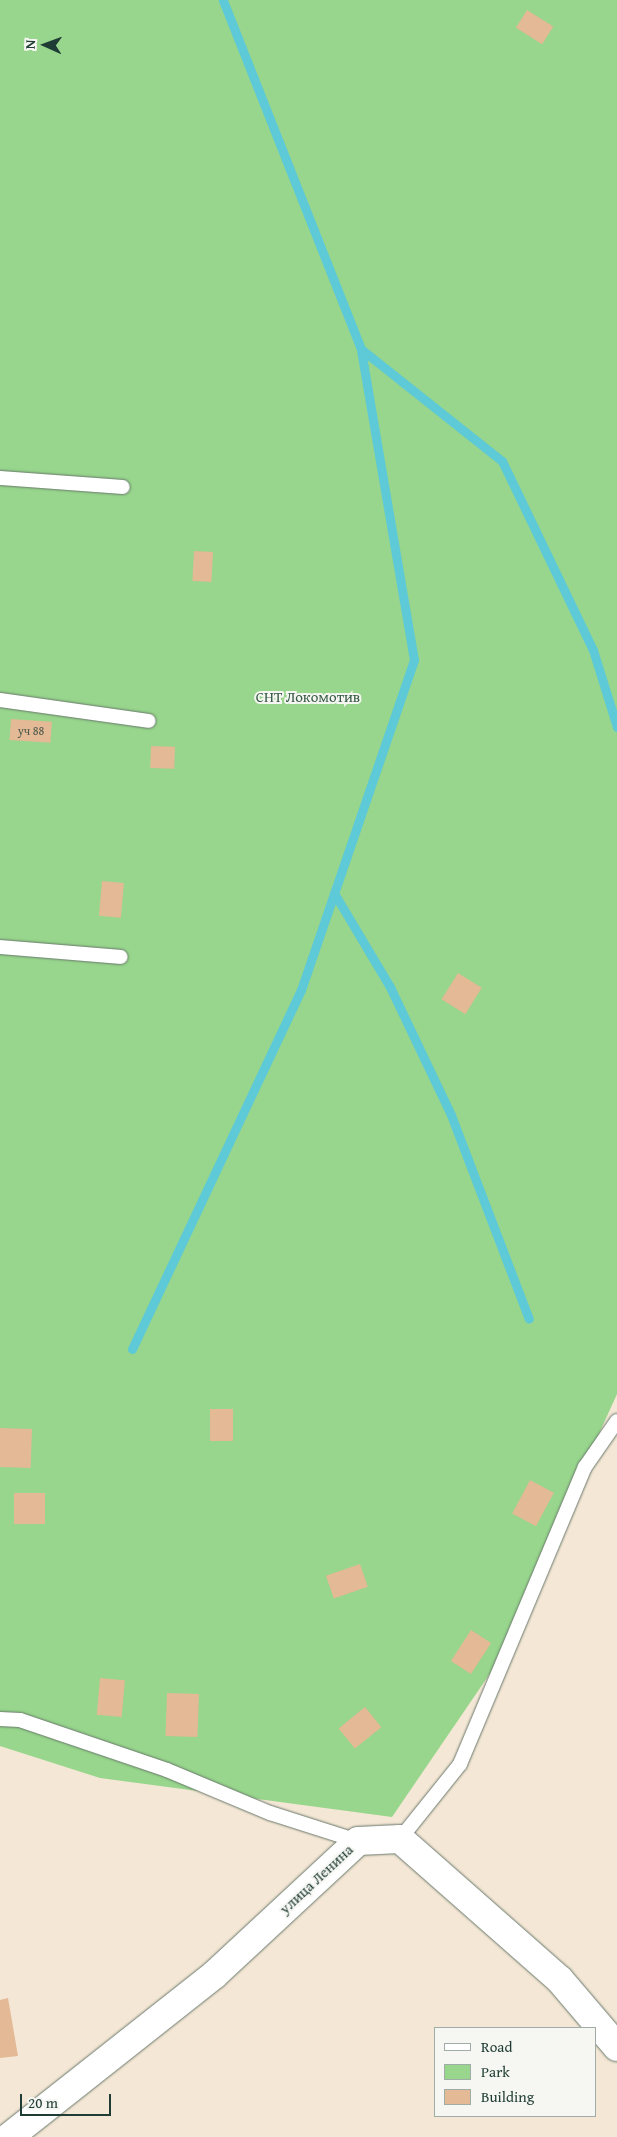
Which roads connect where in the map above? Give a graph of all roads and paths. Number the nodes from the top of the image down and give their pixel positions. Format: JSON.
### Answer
{"nodes":[{"id":1,"x":0,"y":478,"type":"edge"},
{"id":2,"x":123,"y":487,"type":"dead end"},
{"id":3,"x":0,"y":700,"type":"edge"},
{"id":4,"x":149,"y":721,"type":"dead end"},
{"id":5,"x":0,"y":947,"type":"edge"},
{"id":6,"x":121,"y":957,"type":"dead end"},
{"id":7,"x":617,"y":1421,"type":"edge"},
{"id":8,"x":0,"y":1719,"type":"edge"},
{"id":9,"x":400,"y":1839,"type":"junction"},
{"id":10,"x":358,"y":1841,"type":"junction"},
{"id":11,"x":617,"y":2047,"type":"edge"},
{"id":12,"x":9,"y":2137,"type":"edge"}],
"edges":[{"from":1,"to":2,"type":"lane"},
{"from":3,"to":4,"type":"lane"},
{"from":5,"to":6,"type":"lane"},
{"from":7,"to":9,"type":"lane"},
{"from":8,"to":10,"type":"lane"},
{"from":9,"to":10,"type":"street","name":"улица Ленина"},
{"from":9,"to":11,"type":"street"},
{"from":10,"to":12,"type":"street","name":"улица Ленина"}]}
